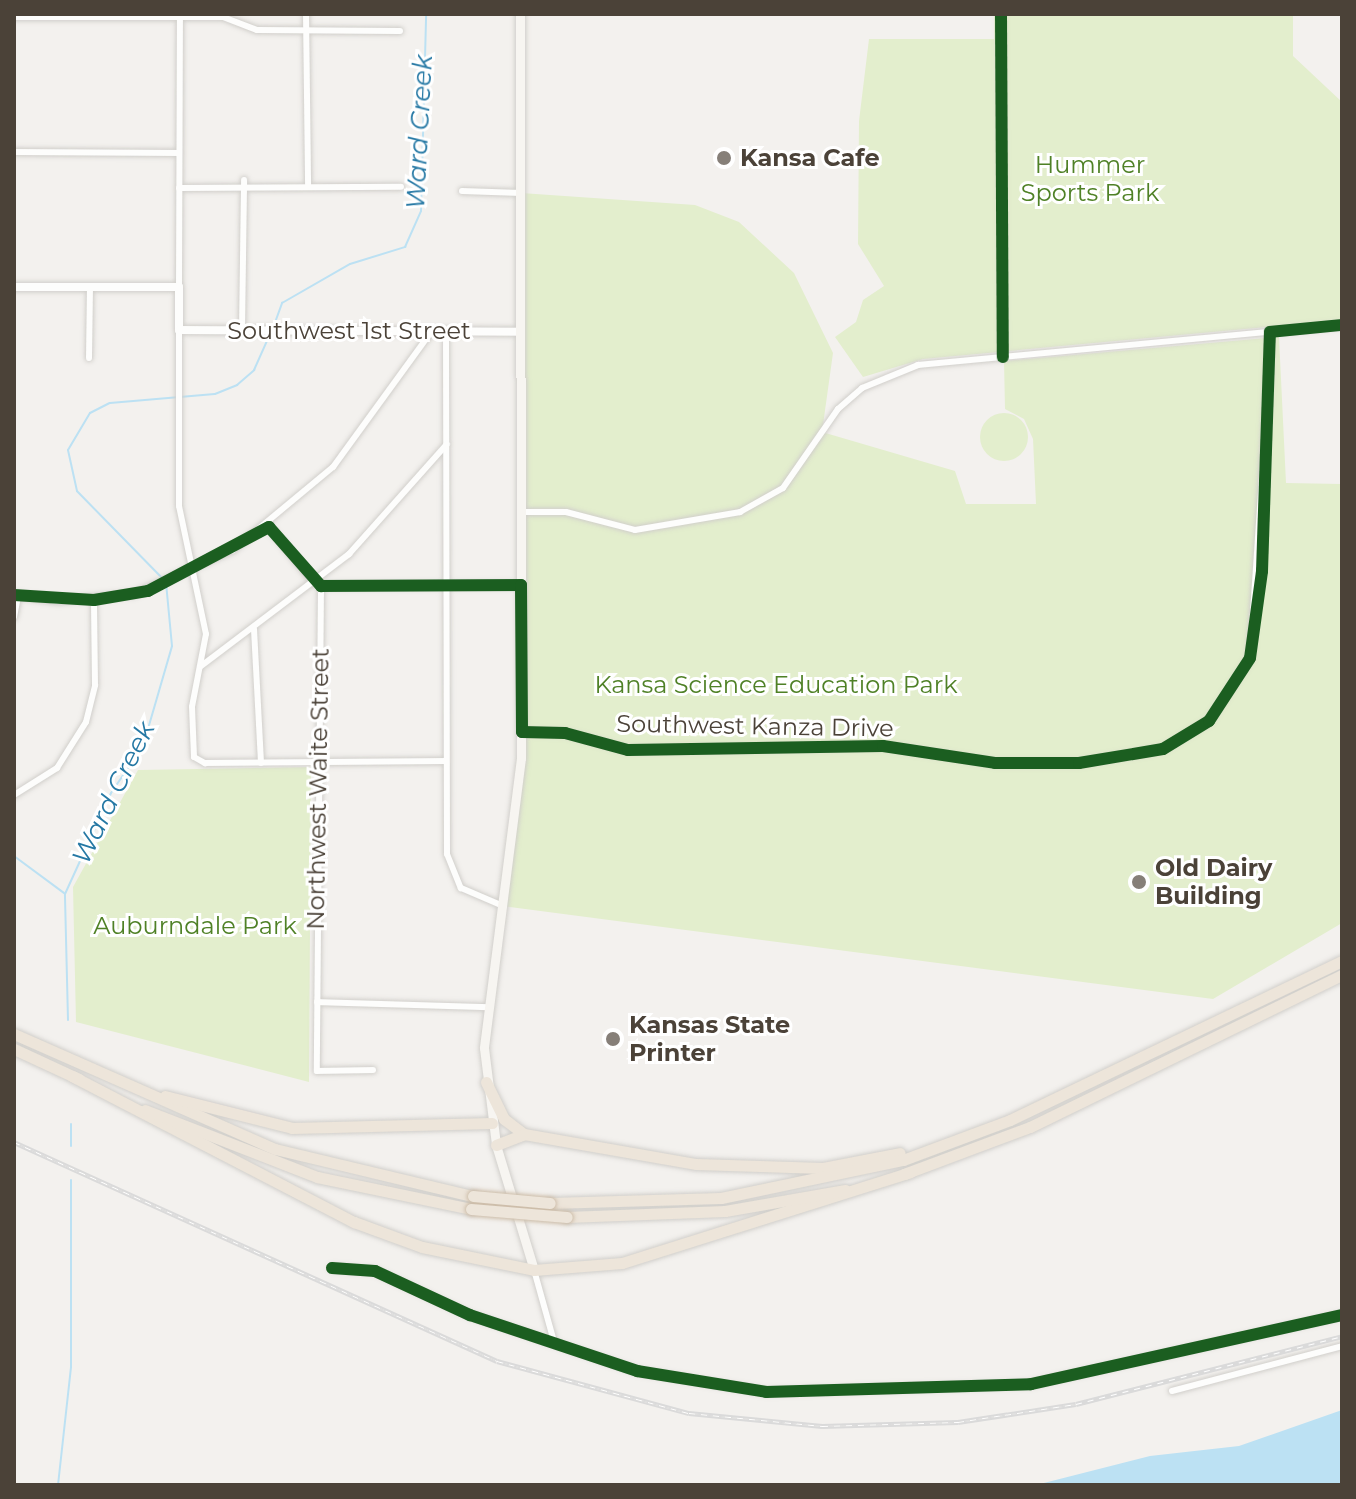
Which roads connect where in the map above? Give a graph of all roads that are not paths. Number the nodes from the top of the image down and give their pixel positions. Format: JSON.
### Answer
{"nodes":[{"id":1,"x":306,"y":14,"type":"edge"},
{"id":2,"x":520,"y":14,"type":"edge"},
{"id":3,"x":1001,"y":14,"type":"edge"},
{"id":4,"x":59,"y":16,"type":"edge"},
{"id":5,"x":180,"y":16,"type":"edge"},
{"id":6,"x":14,"y":17,"type":"edge"},
{"id":7,"x":306,"y":30,"type":"junction"},
{"id":8,"x":400,"y":31,"type":"dead end"},
{"id":9,"x":14,"y":152,"type":"edge"},
{"id":10,"x":179,"y":153,"type":"junction"},
{"id":11,"x":244,"y":180,"type":"dead end"},
{"id":12,"x":308,"y":187,"type":"junction"},
{"id":13,"x":401,"y":187,"type":"dead end"},
{"id":14,"x":179,"y":188,"type":"junction"},
{"id":15,"x":241,"y":188,"type":"junction"},
{"id":16,"x":462,"y":191,"type":"dead end"},
{"id":17,"x":521,"y":193,"type":"junction"},
{"id":18,"x":14,"y":287,"type":"edge"},
{"id":19,"x":90,"y":287,"type":"junction"},
{"id":20,"x":179,"y":287,"type":"junction"},
{"id":21,"x":1342,"y":325,"type":"edge"},
{"id":22,"x":179,"y":330,"type":"junction"},
{"id":23,"x":242,"y":330,"type":"junction"},
{"id":24,"x":431,"y":332,"type":"junction"},
{"id":25,"x":446,"y":332,"type":"junction"},
{"id":26,"x":520,"y":332,"type":"junction"},
{"id":27,"x":1270,"y":332,"type":"junction"},
{"id":28,"x":1003,"y":357,"type":"junction"},
{"id":29,"x":89,"y":358,"type":"dead end"},
{"id":30,"x":447,"y":444,"type":"junction"},
{"id":31,"x":521,"y":512,"type":"junction"},
{"id":32,"x":269,"y":527,"type":"junction"},
{"id":33,"x":193,"y":573,"type":"junction"},
{"id":34,"x":317,"y":584,"type":"junction"},
{"id":35,"x":447,"y":585,"type":"junction"},
{"id":36,"x":521,"y":585,"type":"junction"},
{"id":37,"x":16,"y":596,"type":"edge"},
{"id":38,"x":94,"y":600,"type":"junction"},
{"id":39,"x":14,"y":617,"type":"edge"},
{"id":40,"x":254,"y":629,"type":"junction"},
{"id":41,"x":201,"y":666,"type":"junction"},
{"id":42,"x":522,"y":732,"type":"junction"},
{"id":43,"x":445,"y":761,"type":"junction"},
{"id":44,"x":317,"y":762,"type":"junction"},
{"id":45,"x":261,"y":763,"type":"junction"},
{"id":46,"x":14,"y":795,"type":"edge"},
{"id":47,"x":503,"y":906,"type":"junction"},
{"id":48,"x":1342,"y":961,"type":"edge"},
{"id":49,"x":1342,"y":975,"type":"edge"},
{"id":50,"x":317,"y":1002,"type":"junction"},
{"id":51,"x":487,"y":1007,"type":"junction"},
{"id":52,"x":14,"y":1034,"type":"edge"},
{"id":53,"x":14,"y":1049,"type":"edge"},
{"id":54,"x":373,"y":1070,"type":"dead end"},
{"id":55,"x":72,"y":1076,"type":"junction"},
{"id":56,"x":111,"y":1079,"type":"junction"},
{"id":57,"x":486,"y":1082,"type":"junction"},
{"id":58,"x":492,"y":1123,"type":"junction"},
{"id":59,"x":524,"y":1134,"type":"junction"},
{"id":60,"x":967,"y":1138,"type":"junction"},
{"id":61,"x":496,"y":1145,"type":"junction"},
{"id":62,"x":910,"y":1172,"type":"junction"},
{"id":63,"x":332,"y":1268,"type":"dead end"},
{"id":64,"x":534,"y":1270,"type":"junction"},
{"id":65,"x":1342,"y":1315,"type":"edge"},
{"id":66,"x":553,"y":1338,"type":"junction"},
{"id":67,"x":1342,"y":1346,"type":"edge"},
{"id":68,"x":1172,"y":1391,"type":"dead end"}],
"edges":[{"from":1,"to":7,"type":"street"},
{"from":2,"to":17,"type":"main road"},
{"from":3,"to":28,"type":"street"},
{"from":4,"to":5,"type":"street"},
{"from":4,"to":6,"type":"street"},
{"from":5,"to":7,"type":"street"},
{"from":5,"to":10,"type":"street"},
{"from":7,"to":8,"type":"street"},
{"from":7,"to":12,"type":"street"},
{"from":9,"to":10,"type":"street"},
{"from":10,"to":14,"type":"street"},
{"from":11,"to":15,"type":"street"},
{"from":12,"to":13,"type":"street"},
{"from":12,"to":15,"type":"street"},
{"from":14,"to":15,"type":"street"},
{"from":14,"to":20,"type":"street"},
{"from":15,"to":23,"type":"street"},
{"from":16,"to":17,"type":"street"},
{"from":17,"to":26,"type":"main road"},
{"from":18,"to":19,"type":"street"},
{"from":19,"to":20,"type":"street"},
{"from":19,"to":29,"type":"street"},
{"from":20,"to":22,"type":"street"},
{"from":21,"to":27,"type":"street"},
{"from":22,"to":23,"type":"street","name":"Southwest 1st Street"},
{"from":22,"to":33,"type":"street"},
{"from":23,"to":24,"type":"street","name":"Southwest 1st Street"},
{"from":24,"to":25,"type":"street","name":"Southwest 1st Street"},
{"from":24,"to":32,"type":"street"},
{"from":25,"to":26,"type":"street","name":"Southwest 1st Street"},
{"from":25,"to":30,"type":"street"},
{"from":26,"to":31,"type":"main road"},
{"from":27,"to":28,"type":"street"},
{"from":27,"to":42,"type":"street","name":"Southwest Kanza Drive"},
{"from":28,"to":31,"type":"street"},
{"from":30,"to":34,"type":"street"},
{"from":30,"to":35,"type":"street"},
{"from":31,"to":36,"type":"main road"},
{"from":32,"to":33,"type":"street"},
{"from":32,"to":34,"type":"street"},
{"from":33,"to":38,"type":"street"},
{"from":33,"to":41,"type":"street"},
{"from":34,"to":35,"type":"street"},
{"from":34,"to":40,"type":"street"},
{"from":34,"to":44,"type":"street","name":"Northwest Waite Street"},
{"from":35,"to":36,"type":"street"},
{"from":35,"to":43,"type":"street"},
{"from":36,"to":42,"type":"main road"},
{"from":37,"to":38,"type":"street"},
{"from":37,"to":39,"type":"street"},
{"from":38,"to":46,"type":"street"},
{"from":40,"to":41,"type":"street"},
{"from":40,"to":45,"type":"street"},
{"from":41,"to":45,"type":"street"},
{"from":42,"to":47,"type":"main road"},
{"from":43,"to":44,"type":"street"},
{"from":43,"to":47,"type":"street"},
{"from":44,"to":45,"type":"street"},
{"from":44,"to":50,"type":"street","name":"Northwest Waite Street"},
{"from":47,"to":51,"type":"main road"},
{"from":48,"to":60,"type":"highway"},
{"from":49,"to":62,"type":"highway"},
{"from":50,"to":51,"type":"street"},
{"from":50,"to":54,"type":"street","name":"Northwest Waite Street"},
{"from":51,"to":57,"type":"main road"},
{"from":52,"to":56,"type":"highway"},
{"from":53,"to":55,"type":"highway"},
{"from":55,"to":62,"type":"highway","bridge":true},
{"from":55,"to":64,"type":"highway"},
{"from":56,"to":58,"type":"highway"},
{"from":56,"to":60,"type":"highway","bridge":true},
{"from":57,"to":58,"type":"main road"},
{"from":57,"to":59,"type":"highway"},
{"from":58,"to":61,"type":"main road"},
{"from":59,"to":60,"type":"highway"},
{"from":59,"to":61,"type":"highway"},
{"from":61,"to":64,"type":"main road"},
{"from":62,"to":64,"type":"highway"},
{"from":63,"to":66,"type":"street"},
{"from":64,"to":66,"type":"street"},
{"from":65,"to":66,"type":"street"},
{"from":67,"to":68,"type":"street"}]}
